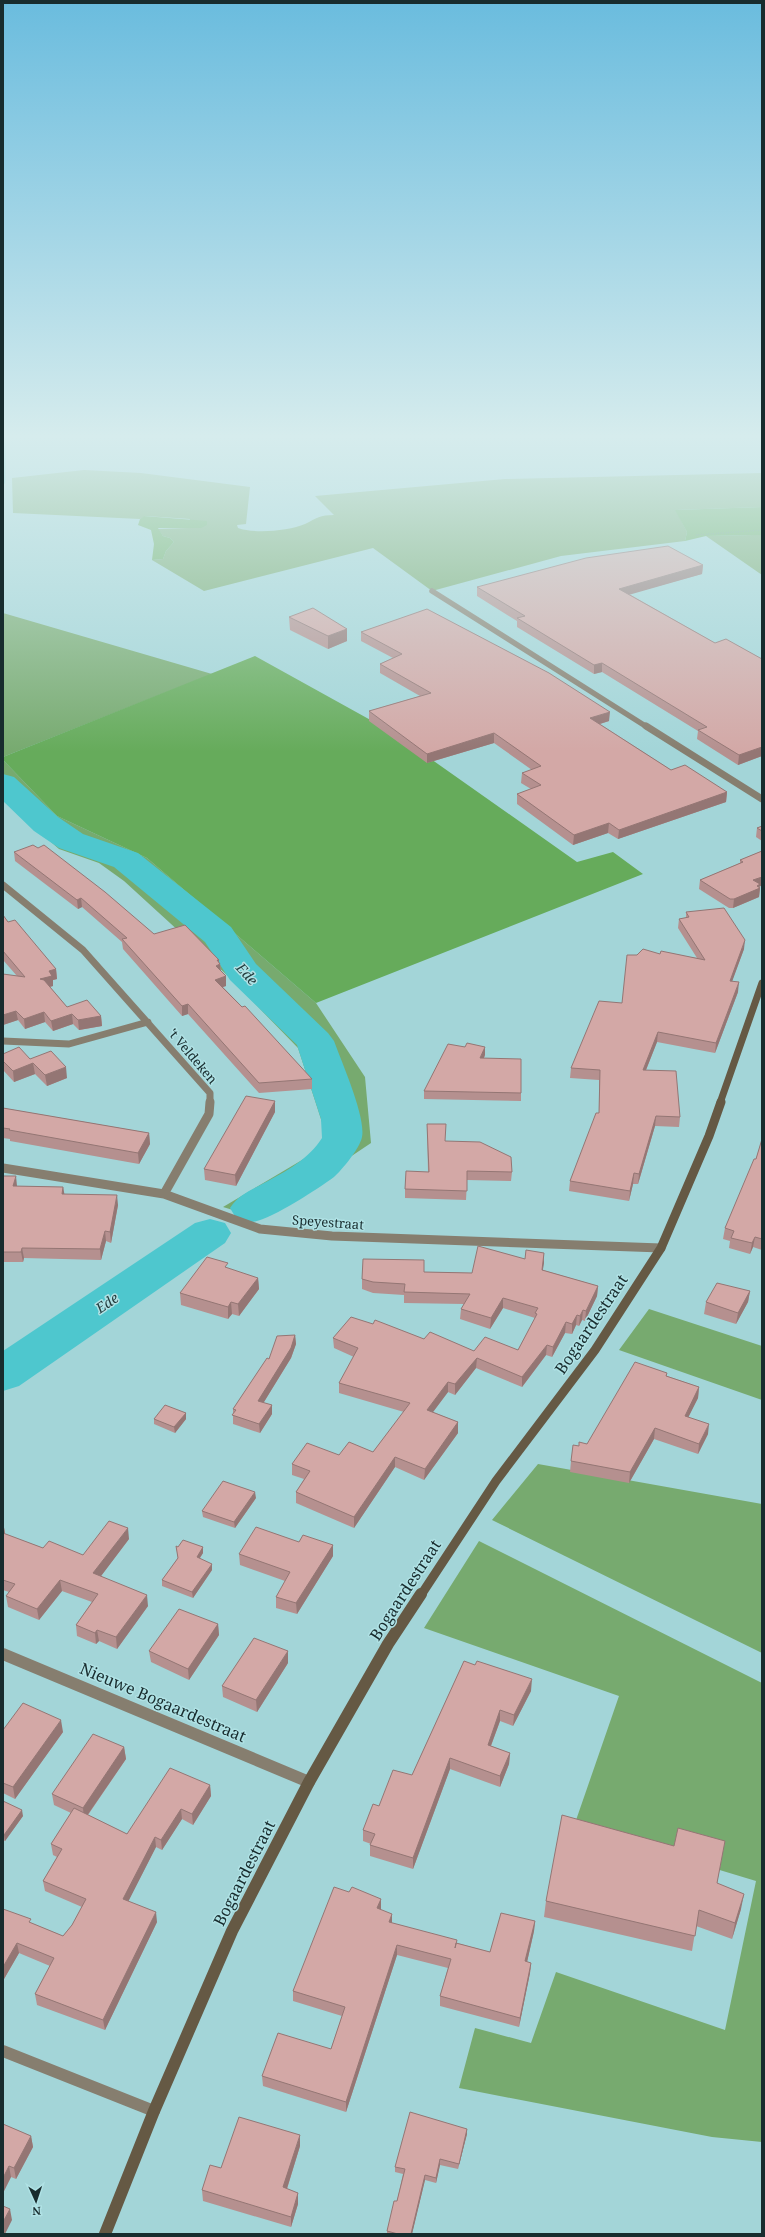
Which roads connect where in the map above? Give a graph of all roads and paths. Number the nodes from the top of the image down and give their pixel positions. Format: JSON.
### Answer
{"nodes":[{"id":1,"x":432,"y":591,"type":"dead end"},
{"id":2,"x":762,"y":799,"type":"edge"},
{"id":3,"x":3,"y":885,"type":"edge"},
{"id":4,"x":762,"y":983,"type":"edge"},
{"id":5,"x":148,"y":1022,"type":"junction"},
{"id":6,"x":3,"y":1041,"type":"edge"},
{"id":7,"x":3,"y":1168,"type":"edge"},
{"id":8,"x":164,"y":1194,"type":"junction"},
{"id":9,"x":660,"y":1248,"type":"junction"},
{"id":10,"x":3,"y":1654,"type":"edge"},
{"id":11,"x":309,"y":1782,"type":"junction"},
{"id":12,"x":3,"y":2051,"type":"edge"},
{"id":13,"x":154,"y":2110,"type":"junction"},
{"id":14,"x":105,"y":2234,"type":"edge"}],
"edges":[{"from":1,"to":2,"type":"street"},
{"from":3,"to":5,"type":"street","name":"'t Veldeken"},
{"from":4,"to":9,"type":"street","name":"Bogaardestraat"},
{"from":5,"to":6,"type":"street"},
{"from":5,"to":8,"type":"street","name":"'t Veldeken"},
{"from":7,"to":8,"type":"street","name":"Speyestraat"},
{"from":8,"to":9,"type":"street","name":"Speyestraat"},
{"from":9,"to":11,"type":"street","name":"Bogaardestraat"},
{"from":10,"to":11,"type":"street","name":"Nieuwe Bogaardestraat"},
{"from":11,"to":13,"type":"street","name":"Bogaardestraat"},
{"from":12,"to":13,"type":"street"},
{"from":13,"to":14,"type":"street","name":"Bogaardestraat"}]}
